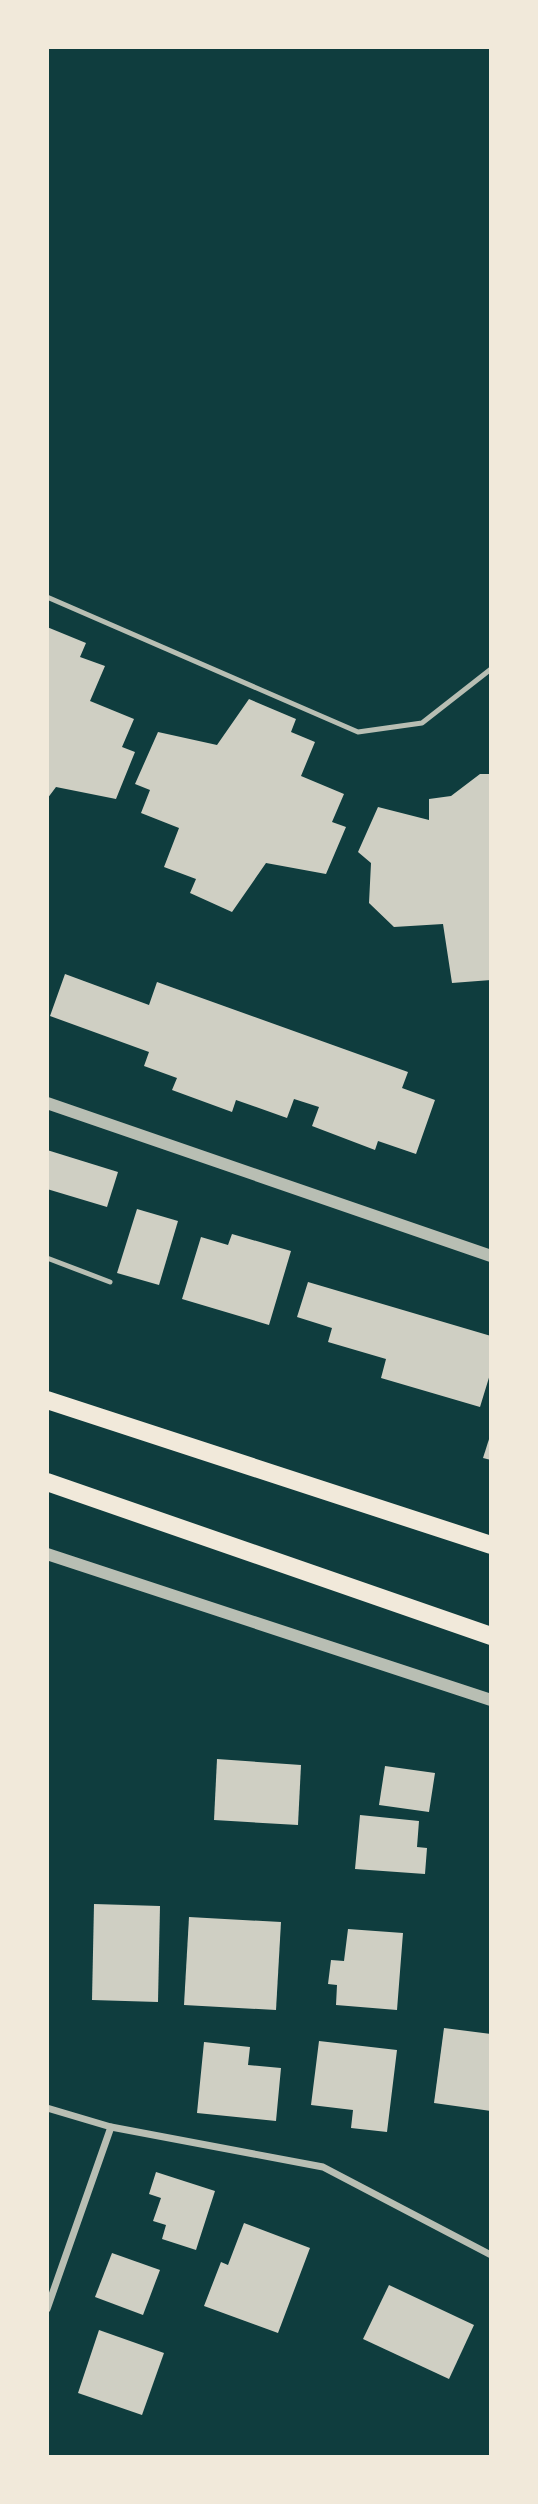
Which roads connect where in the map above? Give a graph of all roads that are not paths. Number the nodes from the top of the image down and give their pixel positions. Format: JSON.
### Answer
{"nodes":[{"id":1,"x":47,"y":597,"type":"edge"},
{"id":2,"x":491,"y":669,"type":"edge"},
{"id":3,"x":47,"y":1103,"type":"edge"},
{"id":4,"x":491,"y":1256,"type":"edge"},
{"id":5,"x":47,"y":1258,"type":"edge"},
{"id":6,"x":110,"y":1282,"type":"dead end"},
{"id":7,"x":47,"y":1400,"type":"edge"},
{"id":8,"x":47,"y":1482,"type":"edge"},
{"id":9,"x":491,"y":1545,"type":"edge"},
{"id":10,"x":47,"y":1554,"type":"edge"},
{"id":11,"x":491,"y":1636,"type":"edge"},
{"id":12,"x":491,"y":1700,"type":"edge"},
{"id":13,"x":47,"y":2108,"type":"edge"},
{"id":14,"x":111,"y":2127,"type":"junction"},
{"id":15,"x":491,"y":2255,"type":"edge"},
{"id":16,"x":47,"y":2309,"type":"edge"}],
"edges":[{"from":1,"to":2,"type":"lane"},
{"from":3,"to":4,"type":"street"},
{"from":5,"to":6,"type":"lane"},
{"from":7,"to":9,"type":"main road"},
{"from":8,"to":11,"type":"main road"},
{"from":10,"to":12,"type":"street"},
{"from":13,"to":14,"type":"street"},
{"from":14,"to":15,"type":"street"},
{"from":14,"to":16,"type":"street"}]}
